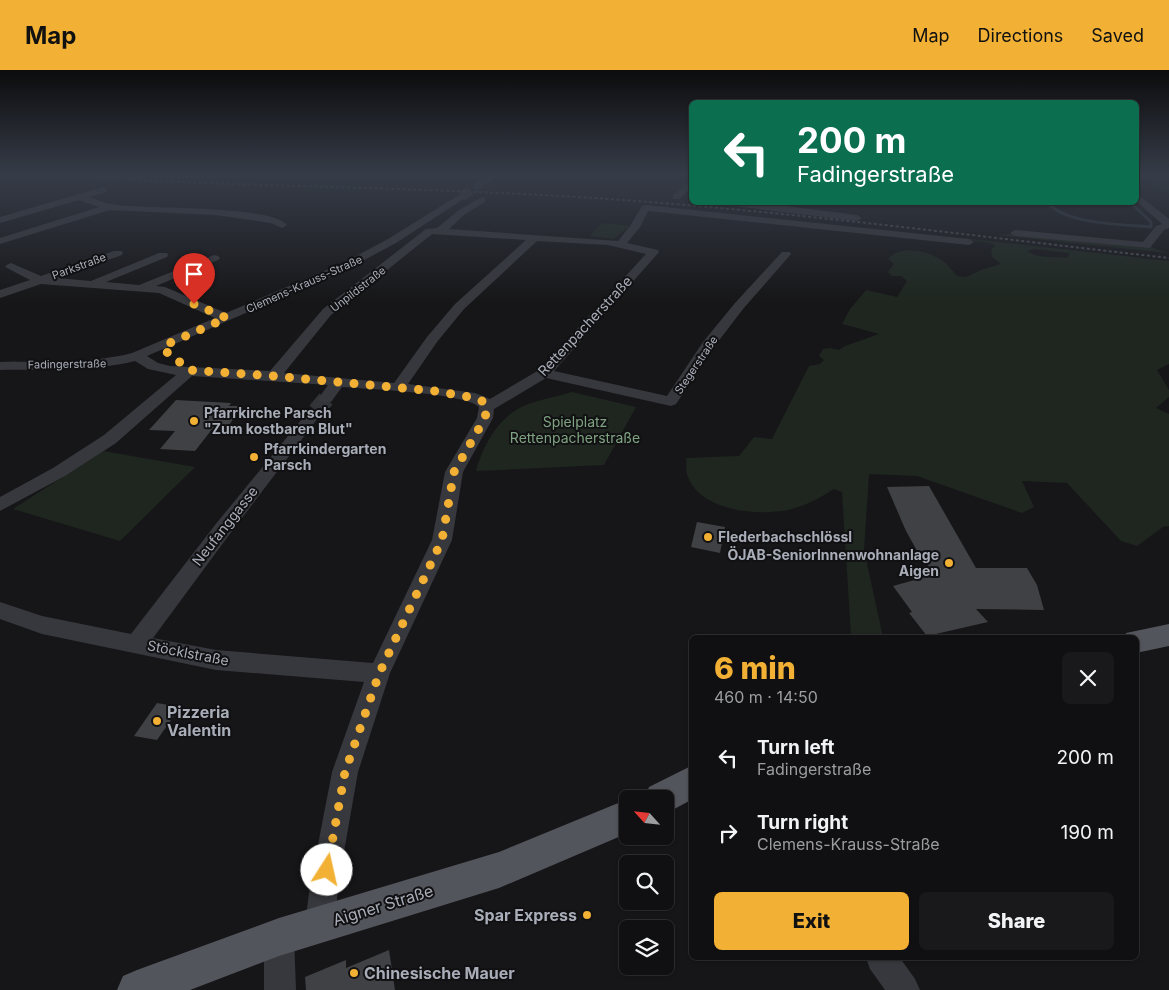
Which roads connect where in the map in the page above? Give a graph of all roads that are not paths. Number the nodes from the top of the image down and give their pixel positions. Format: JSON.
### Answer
{"nodes":[{"id":1,"x":77,"y":217,"type":"edge"},
{"id":2,"x":251,"y":217,"type":"edge"},
{"id":3,"x":430,"y":217,"type":"edge"},
{"id":4,"x":455,"y":217,"type":"tunnel mouth"},
{"id":5,"x":640,"y":217,"type":"edge"},
{"id":6,"x":730,"y":217,"type":"edge"},
{"id":7,"x":847,"y":217,"type":"edge"},
{"id":8,"x":1159,"y":217,"type":"edge"},
{"id":9,"x":864,"y":219,"type":"dead end"},
{"id":10,"x":282,"y":225,"type":"dead end"},
{"id":11,"x":1169,"y":225,"type":"edge"},
{"id":12,"x":434,"y":232,"type":"junction"},
{"id":13,"x":1015,"y":233,"type":"dead end"},
{"id":14,"x":535,"y":237,"type":"junction"},
{"id":15,"x":0,"y":241,"type":"edge"},
{"id":16,"x":969,"y":242,"type":"dead end"},
{"id":17,"x":620,"y":244,"type":"junction"},
{"id":18,"x":118,"y":253,"type":"dead end"},
{"id":19,"x":786,"y":254,"type":"dead end"},
{"id":20,"x":163,"y":256,"type":"dead end"},
{"id":21,"x":214,"y":258,"type":"dead end"},
{"id":22,"x":11,"y":266,"type":"dead end"},
{"id":23,"x":40,"y":280,"type":"junction"},
{"id":24,"x":90,"y":284,"type":"junction"},
{"id":25,"x":140,"y":288,"type":"junction"},
{"id":26,"x":0,"y":294,"type":"edge"},
{"id":27,"x":227,"y":318,"type":"junction"},
{"id":28,"x":163,"y":346,"type":"junction"},
{"id":29,"x":137,"y":356,"type":"junction"},
{"id":30,"x":0,"y":366,"type":"edge"},
{"id":31,"x":189,"y":370,"type":"junction"},
{"id":32,"x":544,"y":373,"type":"junction"},
{"id":33,"x":274,"y":376,"type":"junction"},
{"id":34,"x":338,"y":381,"type":"junction"},
{"id":35,"x":399,"y":387,"type":"junction"},
{"id":36,"x":487,"y":407,"type":"junction"},
{"id":37,"x":0,"y":505,"type":"edge"},
{"id":38,"x":0,"y":610,"type":"edge"},
{"id":39,"x":1169,"y":634,"type":"edge"},
{"id":40,"x":1139,"y":640,"type":"edge"},
{"id":41,"x":137,"y":643,"type":"junction"},
{"id":42,"x":379,"y":674,"type":"junction"},
{"id":43,"x":689,"y":783,"type":"edge"},
{"id":44,"x":674,"y":792,"type":"edge"},
{"id":45,"x":619,"y":820,"type":"edge"},
{"id":46,"x":320,"y":924,"type":"junction"},
{"id":47,"x":279,"y":937,"type":"junction"},
{"id":48,"x":882,"y":960,"type":"edge"},
{"id":49,"x":137,"y":990,"type":"edge"},
{"id":50,"x":280,"y":990,"type":"edge"},
{"id":51,"x":904,"y":990,"type":"edge"}],
"edges":[{"from":1,"to":15,"type":"street"},
{"from":2,"to":10,"type":"street"},
{"from":3,"to":27,"type":"street","name":"Clemens-Krauss-Straße"},
{"from":4,"to":12,"type":"street"},
{"from":5,"to":17,"type":"street"},
{"from":6,"to":16,"type":"street"},
{"from":7,"to":9,"type":"street"},
{"from":8,"to":11,"type":"street"},
{"from":11,"to":13,"type":"street"},
{"from":12,"to":14,"type":"street","name":"Rettenpacherstraße"},
{"from":12,"to":33,"type":"street","name":"Unpildstraße"},
{"from":14,"to":17,"type":"street","name":"Rettenpacherstraße"},
{"from":14,"to":35,"type":"street"},
{"from":17,"to":32,"type":"street","name":"Rettenpacherstraße"},
{"from":18,"to":23,"type":"street","name":"Parkstraße"},
{"from":19,"to":32,"type":"street","name":"Stegerstraße"},
{"from":20,"to":24,"type":"street","name":"Parkstraße"},
{"from":21,"to":25,"type":"street","name":"Parkstraße"},
{"from":22,"to":23,"type":"street","name":"Parkstraße"},
{"from":23,"to":24,"type":"street","name":"Parkstraße"},
{"from":23,"to":26,"type":"street","name":"Parkstraße"},
{"from":24,"to":25,"type":"street","name":"Parkstraße"},
{"from":25,"to":27,"type":"street","name":"Parkstraße"},
{"from":27,"to":28,"type":"street","name":"Clemens-Krauss-Straße"},
{"from":28,"to":29,"type":"street","name":"Clemens-Krauss-Straße"},
{"from":28,"to":31,"type":"street"},
{"from":29,"to":30,"type":"street","name":"Fadingerstraße"},
{"from":29,"to":31,"type":"street"},
{"from":31,"to":33,"type":"street"},
{"from":31,"to":37,"type":"street"},
{"from":32,"to":36,"type":"street","name":"Rettenpacherstraße"},
{"from":33,"to":34,"type":"street"},
{"from":34,"to":35,"type":"street"},
{"from":34,"to":41,"type":"street","name":"Neufanggasse"},
{"from":35,"to":36,"type":"street"},
{"from":36,"to":42,"type":"street"},
{"from":38,"to":41,"type":"street","name":"Stöcklstraße"},
{"from":39,"to":40,"type":"main road"},
{"from":41,"to":42,"type":"street","name":"Stöcklstraße"},
{"from":42,"to":46,"type":"street"},
{"from":43,"to":44,"type":"main road"},
{"from":45,"to":46,"type":"main road","name":"Aigner Straße"},
{"from":46,"to":47,"type":"main road","name":"Aigner Straße"},
{"from":47,"to":49,"type":"main road","name":"Aigner Straße"},
{"from":47,"to":50,"type":"street"},
{"from":48,"to":51,"type":"street"}]}
